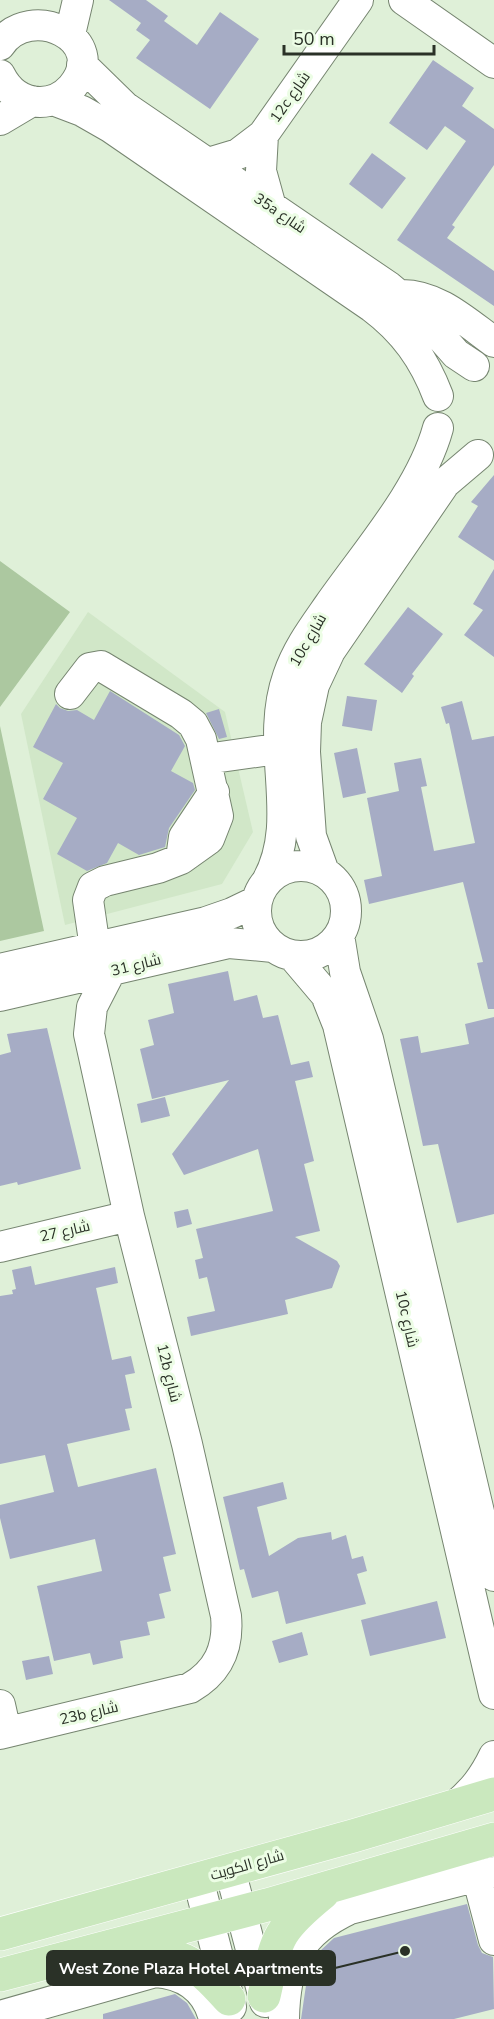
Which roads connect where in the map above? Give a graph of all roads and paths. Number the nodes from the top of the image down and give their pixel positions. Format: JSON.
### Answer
{"nodes":[{"id":1,"x":78,"y":0,"type":"edge"},
{"id":2,"x":358,"y":0,"type":"edge"},
{"id":3,"x":404,"y":0,"type":"edge"},
{"id":4,"x":45,"y":8,"type":"edge"},
{"id":5,"x":71,"y":30,"type":"junction"},
{"id":6,"x":0,"y":45,"type":"edge"},
{"id":7,"x":494,"y":63,"type":"edge"},
{"id":8,"x":82,"y":65,"type":"junction"},
{"id":9,"x":0,"y":75,"type":"edge"},
{"id":10,"x":43,"y":101,"type":"junction"},
{"id":11,"x":0,"y":120,"type":"edge"},
{"id":12,"x":263,"y":135,"type":"junction"},
{"id":13,"x":208,"y":164,"type":"junction"},
{"id":14,"x":271,"y":207,"type":"junction"},
{"id":15,"x":399,"y":295,"type":"junction"},
{"id":16,"x":494,"y":342,"type":"edge"},
{"id":17,"x":484,"y":367,"type":"edge"},
{"id":18,"x":438,"y":396,"type":"junction"},
{"id":19,"x":438,"y":428,"type":"junction"},
{"id":20,"x":486,"y":454,"type":"edge"},
{"id":21,"x":70,"y":694,"type":"dead end"},
{"id":22,"x":278,"y":749,"type":"junction"},
{"id":23,"x":206,"y":759,"type":"junction"},
{"id":24,"x":324,"y":872,"type":"junction"},
{"id":25,"x":262,"y":891,"type":"junction"},
{"id":26,"x":339,"y":935,"type":"junction"},
{"id":27,"x":283,"y":952,"type":"junction"},
{"id":28,"x":103,"y":960,"type":"junction"},
{"id":29,"x":0,"y":969,"type":"edge"},
{"id":30,"x":41,"y":986,"type":"junction"},
{"id":31,"x":0,"y":996,"type":"edge"},
{"id":32,"x":89,"y":1034,"type":"junction"},
{"id":33,"x":129,"y":1216,"type":"junction"},
{"id":34,"x":0,"y":1247,"type":"edge"},
{"id":35,"x":486,"y":1510,"type":"edge"},
{"id":36,"x":493,"y":1564,"type":"edge"},
{"id":37,"x":179,"y":1692,"type":"joint"},
{"id":38,"x":494,"y":1694,"type":"edge"},
{"id":39,"x":2,"y":1724,"type":"edge"},
{"id":40,"x":494,"y":1756,"type":"edge"},
{"id":41,"x":494,"y":1794,"type":"edge"},
{"id":42,"x":455,"y":1806,"type":"junction"},
{"id":43,"x":494,"y":1839,"type":"edge"},
{"id":44,"x":486,"y":1874,"type":"edge"},
{"id":45,"x":198,"y":1879,"type":"junction"},
{"id":46,"x":332,"y":1885,"type":"junction"},
{"id":47,"x":235,"y":1890,"type":"junction"},
{"id":48,"x":210,"y":1921,"type":"junction"},
{"id":49,"x":0,"y":1934,"type":"edge"},
{"id":50,"x":494,"y":1940,"type":"edge"},
{"id":51,"x":100,"y":1948,"type":"junction"},
{"id":52,"x":0,"y":1975,"type":"edge"},
{"id":53,"x":272,"y":2011,"type":"edge"},
{"id":54,"x":225,"y":2012,"type":"edge"},
{"id":55,"x":0,"y":2016,"type":"edge"}],
"edges":[{"from":1,"to":5,"type":"street"},
{"from":2,"to":12,"type":"street","name":"12c شارع"},
{"from":3,"to":7,"type":"street"},
{"from":4,"to":5,"type":"street"},
{"from":4,"to":6,"type":"street"},
{"from":5,"to":8,"type":"street"},
{"from":8,"to":10,"type":"street"},
{"from":8,"to":13,"type":"street","name":"35a شارع"},
{"from":9,"to":10,"type":"street","name":"35a شارع"},
{"from":10,"to":11,"type":"street"},
{"from":10,"to":18,"type":"street","name":"35a شارع"},
{"from":12,"to":13,"type":"street","name":"12c شارع"},
{"from":12,"to":14,"type":"street","name":"12c شارع"},
{"from":13,"to":14,"type":"street","name":"35a شارع"},
{"from":14,"to":15,"type":"street","name":"35a شارع"},
{"from":15,"to":16,"type":"street"},
{"from":15,"to":17,"type":"street","name":"35a شارع"},
{"from":17,"to":18,"type":"street"},
{"from":18,"to":19,"type":"street"},
{"from":19,"to":20,"type":"street"},
{"from":19,"to":22,"type":"street","name":"10c شارع"},
{"from":20,"to":24,"type":"street","name":"10c شارع"},
{"from":21,"to":23,"type":"street"},
{"from":22,"to":23,"type":"street"},
{"from":22,"to":25,"type":"street","name":"10c شارع"},
{"from":23,"to":28,"type":"street"},
{"from":24,"to":25,"type":"street"},
{"from":24,"to":26,"type":"street"},
{"from":25,"to":27,"type":"street"},
{"from":25,"to":28,"type":"street","name":"شارع 31"},
{"from":26,"to":27,"type":"street"},
{"from":26,"to":35,"type":"street","name":"10c شارع"},
{"from":27,"to":28,"type":"street","name":"شارع 31"},
{"from":27,"to":38,"type":"street","name":"10c شارع"},
{"from":28,"to":29,"type":"street","name":"شارع 31"},
{"from":28,"to":30,"type":"street","name":"شارع 31"},
{"from":28,"to":32,"type":"street","name":"12b شارع"},
{"from":30,"to":31,"type":"street","name":"شارع 31"},
{"from":30,"to":32,"type":"street","name":"12b شارع"},
{"from":32,"to":33,"type":"street","name":"12b شارع"},
{"from":33,"to":34,"type":"street","name":"شارع 27"},
{"from":33,"to":37,"type":"street","name":"12b شارع"},
{"from":35,"to":36,"type":"street","name":"10c شارع"},
{"from":37,"to":39,"type":"street","name":"23b شارع"},
{"from":40,"to":42,"type":"street"},
{"from":41,"to":42,"type":"main road"},
{"from":42,"to":47,"type":"main road"},
{"from":43,"to":46,"type":"main road","name":"شارع الكويت"},
{"from":44,"to":50,"type":"street"},
{"from":44,"to":53,"type":"street"},
{"from":45,"to":47,"type":"main road","name":"شارع الكويت"},
{"from":45,"to":48,"type":"street"},
{"from":45,"to":49,"type":"main road","name":"شارع الكويت"},
{"from":46,"to":47,"type":"main road","name":"شارع الكويت"},
{"from":46,"to":53,"type":"main road"},
{"from":47,"to":48,"type":"main road","name":"شارع الكويت"},
{"from":47,"to":53,"type":"street"},
{"from":48,"to":51,"type":"main road","name":"شارع الكويت"},
{"from":48,"to":54,"type":"street"},
{"from":51,"to":52,"type":"main road","name":"شارع الكويت"},
{"from":51,"to":54,"type":"main road"},
{"from":54,"to":55,"type":"street"}]}
